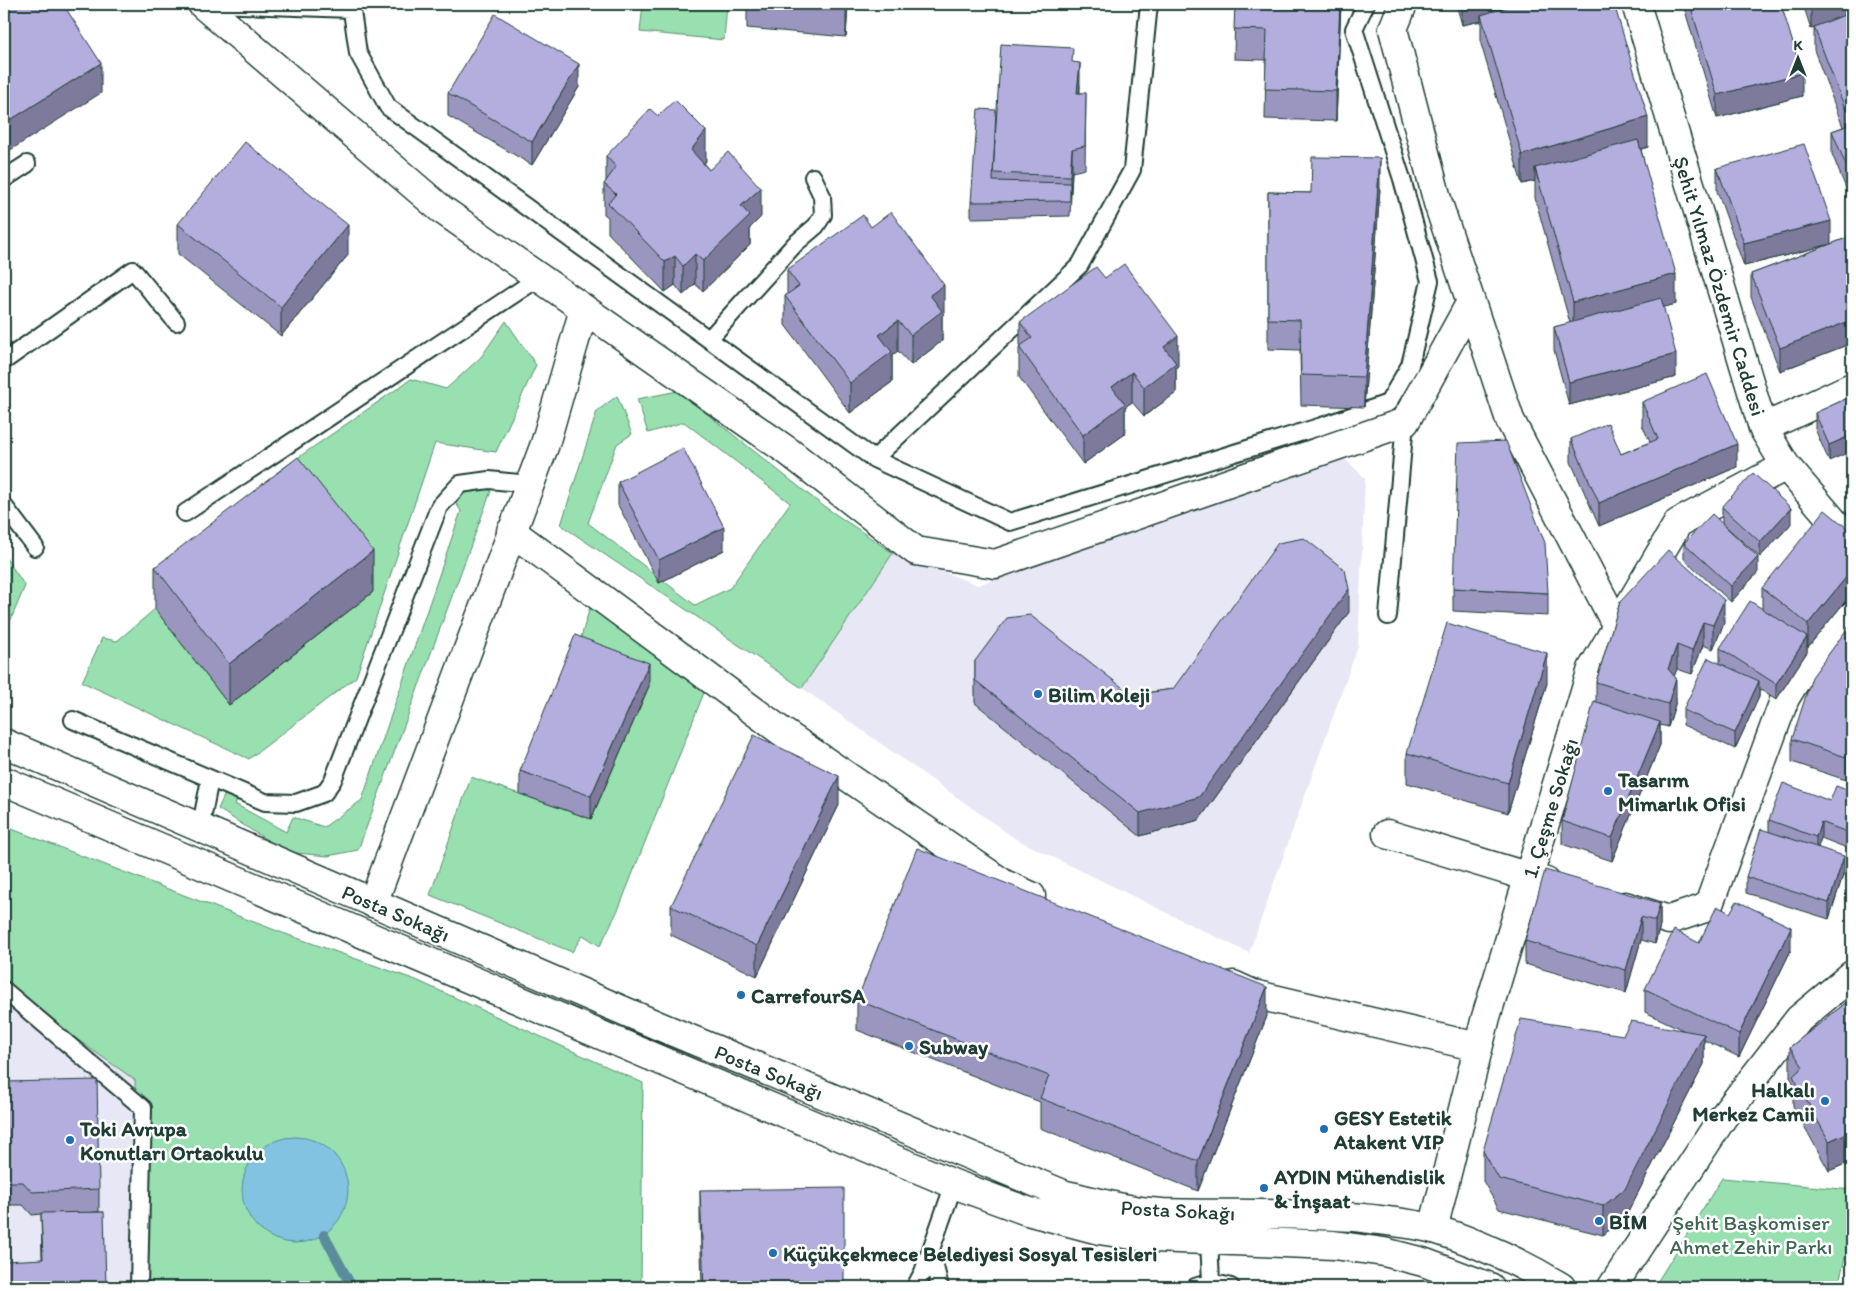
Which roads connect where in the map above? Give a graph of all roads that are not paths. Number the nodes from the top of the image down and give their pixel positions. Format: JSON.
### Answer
{"nodes":[{"id":1,"x":202,"y":4,"type":"edge"},
{"id":2,"x":214,"y":4,"type":"edge"},
{"id":3,"x":1149,"y":4,"type":"edge"},
{"id":4,"x":1366,"y":4,"type":"edge"},
{"id":5,"x":1403,"y":4,"type":"edge"},
{"id":6,"x":1636,"y":4,"type":"edge"},
{"id":7,"x":351,"y":6,"type":"edge"},
{"id":8,"x":27,"y":164,"type":"dead end"},
{"id":9,"x":813,"y":177,"type":"dead end"},
{"id":10,"x":4,"y":179,"type":"edge"},
{"id":11,"x":540,"y":278,"type":"junction"},
{"id":12,"x":1471,"y":302,"type":"junction"},
{"id":13,"x":584,"y":309,"type":"junction"},
{"id":14,"x":176,"y":322,"type":"dead end"},
{"id":15,"x":709,"y":339,"type":"junction"},
{"id":16,"x":4,"y":361,"type":"edge"},
{"id":17,"x":1852,"y":387,"type":"edge"},
{"id":18,"x":1406,"y":422,"type":"junction"},
{"id":19,"x":1762,"y":428,"type":"junction"},
{"id":20,"x":874,"y":459,"type":"junction"},
{"id":21,"x":1786,"y":466,"type":"junction"},
{"id":22,"x":529,"y":484,"type":"junction"},
{"id":23,"x":4,"y":506,"type":"edge"},
{"id":24,"x":185,"y":513,"type":"dead end"},
{"id":25,"x":511,"y":531,"type":"junction"},
{"id":26,"x":1852,"y":543,"type":"edge"},
{"id":27,"x":35,"y":548,"type":"dead end"},
{"id":28,"x":1388,"y":616,"type":"dead end"},
{"id":29,"x":1852,"y":616,"type":"edge"},
{"id":30,"x":1617,"y":626,"type":"junction"},
{"id":31,"x":73,"y":720,"type":"dead end"},
{"id":32,"x":4,"y":743,"type":"edge"},
{"id":33,"x":210,"y":779,"type":"junction"},
{"id":34,"x":4,"y":781,"type":"edge"},
{"id":35,"x":200,"y":830,"type":"junction"},
{"id":36,"x":1387,"y":834,"type":"dead end"},
{"id":37,"x":1529,"y":877,"type":"junction"},
{"id":38,"x":1566,"y":888,"type":"edge"},
{"id":39,"x":1604,"y":900,"type":"edge"},
{"id":40,"x":373,"y":903,"type":"junction"},
{"id":41,"x":1057,"y":908,"type":"edge"},
{"id":42,"x":362,"y":935,"type":"junction"},
{"id":43,"x":1208,"y":975,"type":"edge"},
{"id":44,"x":1852,"y":975,"type":"edge"},
{"id":45,"x":4,"y":990,"type":"edge"},
{"id":46,"x":1478,"y":1048,"type":"junction"},
{"id":47,"x":967,"y":1154,"type":"junction"},
{"id":48,"x":954,"y":1184,"type":"junction"},
{"id":49,"x":1210,"y":1213,"type":"junction"},
{"id":50,"x":1433,"y":1229,"type":"junction"},
{"id":51,"x":1209,"y":1240,"type":"junction"},
{"id":52,"x":931,"y":1250,"type":"junction"},
{"id":53,"x":1203,"y":1285,"type":"edge"},
{"id":54,"x":139,"y":1287,"type":"edge"},
{"id":55,"x":915,"y":1287,"type":"edge"},
{"id":56,"x":940,"y":1287,"type":"edge"},
{"id":57,"x":1231,"y":1287,"type":"edge"},
{"id":58,"x":1490,"y":1287,"type":"edge"},
{"id":59,"x":1561,"y":1287,"type":"edge"},
{"id":60,"x":1612,"y":1287,"type":"edge"}],
"edges":[{"from":1,"to":11,"type":"street"},
{"from":2,"to":7,"type":"lane"},
{"from":3,"to":20,"type":"lane"},
{"from":4,"to":20,"type":"lane"},
{"from":5,"to":12,"type":"street"},
{"from":6,"to":19,"type":"street","name":"Şehit Yılmaz Özdemir Caddesi"},
{"from":7,"to":15,"type":"lane"},
{"from":8,"to":10,"type":"lane"},
{"from":9,"to":15,"type":"lane"},
{"from":11,"to":13,"type":"street"},
{"from":11,"to":24,"type":"lane"},
{"from":12,"to":18,"type":"street"},
{"from":12,"to":30,"type":"street"},
{"from":13,"to":18,"type":"street"},
{"from":13,"to":22,"type":"street"},
{"from":14,"to":16,"type":"lane"},
{"from":15,"to":20,"type":"lane"},
{"from":17,"to":19,"type":"street"},
{"from":18,"to":28,"type":"lane"},
{"from":19,"to":21,"type":"street","name":"Şehit Yılmaz Özdemir Caddesi"},
{"from":21,"to":26,"type":"street","name":"Şehit Yılmaz Özdemir Caddesi"},
{"from":21,"to":30,"type":"street","name":"1. Çeşme Sokağı"},
{"from":22,"to":25,"type":"street"},
{"from":22,"to":33,"type":"lane"},
{"from":23,"to":27,"type":"lane"},
{"from":25,"to":40,"type":"street"},
{"from":25,"to":41,"type":"street"},
{"from":29,"to":39,"type":"street"},
{"from":30,"to":37,"type":"street","name":"1. Çeşme Sokağı"},
{"from":31,"to":33,"type":"lane"},
{"from":32,"to":35,"type":"street","name":"Posta Sokağı"},
{"from":33,"to":35,"type":"lane"},
{"from":34,"to":42,"type":"street","name":"Posta Sokağı"},
{"from":35,"to":40,"type":"street","name":"Posta Sokağı"},
{"from":36,"to":37,"type":"street"},
{"from":37,"to":38,"type":"street"},
{"from":37,"to":46,"type":"street","name":"1. Çeşme Sokağı"},
{"from":40,"to":42,"type":"street"},
{"from":40,"to":47,"type":"street","name":"Posta Sokağı"},
{"from":42,"to":48,"type":"street","name":"Posta Sokağı"},
{"from":43,"to":46,"type":"street"},
{"from":44,"to":60,"type":"street"},
{"from":45,"to":54,"type":"lane"},
{"from":46,"to":50,"type":"street","name":"1. Çeşme Sokağı"},
{"from":47,"to":48,"type":"street"},
{"from":47,"to":49,"type":"street","name":"Posta Sokağı"},
{"from":48,"to":51,"type":"street","name":"Posta Sokağı"},
{"from":48,"to":52,"type":"lane"},
{"from":49,"to":50,"type":"street","name":"Posta Sokağı"},
{"from":49,"to":51,"type":"street"},
{"from":50,"to":59,"type":"street","name":"Posta Sokağı"},
{"from":51,"to":53,"type":"lane"},
{"from":51,"to":58,"type":"street","name":"Posta Sokağı"},
{"from":52,"to":55,"type":"lane"},
{"from":52,"to":56,"type":"lane"},
{"from":53,"to":57,"type":"lane"}]}
